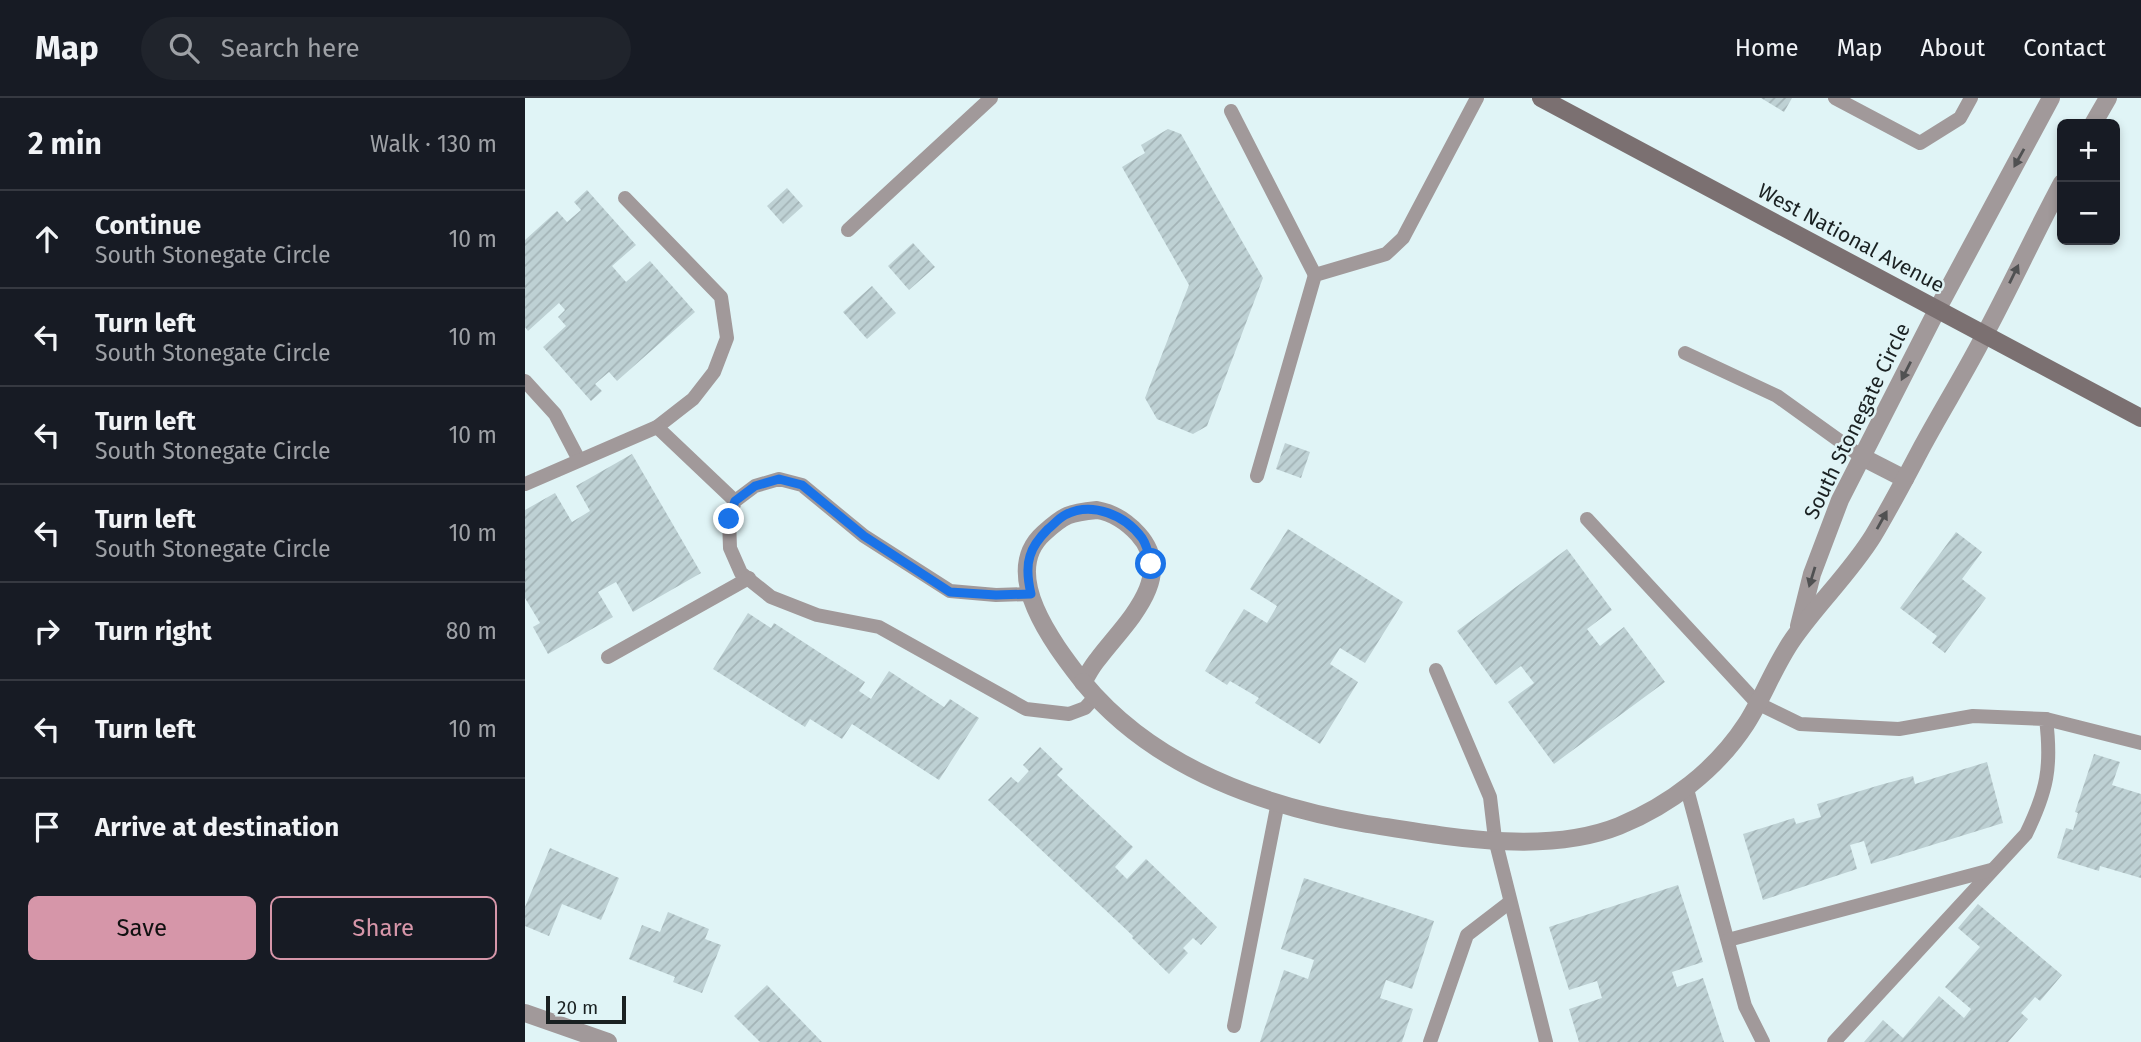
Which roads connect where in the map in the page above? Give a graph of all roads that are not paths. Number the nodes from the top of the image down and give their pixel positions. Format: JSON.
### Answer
{"nodes":[{"id":1,"x":991,"y":98,"type":"edge"},
{"id":2,"x":1477,"y":98,"type":"edge"},
{"id":3,"x":1541,"y":98,"type":"edge"},
{"id":4,"x":1835,"y":98,"type":"edge"},
{"id":5,"x":1971,"y":98,"type":"edge"},
{"id":6,"x":2051,"y":98,"type":"edge"},
{"id":7,"x":2108,"y":98,"type":"edge"},
{"id":8,"x":1231,"y":111,"type":"dead end"},
{"id":9,"x":2097,"y":119,"type":"edge"},
{"id":10,"x":2057,"y":193,"type":"edge"},
{"id":11,"x":625,"y":198,"type":"dead end"},
{"id":12,"x":848,"y":230,"type":"dead end"},
{"id":13,"x":1315,"y":275,"type":"junction"},
{"id":14,"x":1937,"y":310,"type":"junction"},
{"id":15,"x":1984,"y":336,"type":"junction"},
{"id":16,"x":1685,"y":353,"type":"dead end"},
{"id":17,"x":525,"y":381,"type":"edge"},
{"id":18,"x":2141,"y":418,"type":"edge"},
{"id":19,"x":657,"y":427,"type":"junction"},
{"id":20,"x":1862,"y":457,"type":"junction"},
{"id":21,"x":579,"y":460,"type":"junction"},
{"id":22,"x":1257,"y":476,"type":"dead end"},
{"id":23,"x":1905,"y":479,"type":"junction"},
{"id":24,"x":525,"y":484,"type":"edge"},
{"id":25,"x":735,"y":501,"type":"junction"},
{"id":26,"x":1587,"y":519,"type":"dead end"},
{"id":27,"x":749,"y":578,"type":"junction"},
{"id":28,"x":1031,"y":594,"type":"junction"},
{"id":29,"x":1797,"y":633,"type":"junction"},
{"id":30,"x":608,"y":657,"type":"dead end"},
{"id":31,"x":1436,"y":670,"type":"dead end"},
{"id":32,"x":1083,"y":682,"type":"junction"},
{"id":33,"x":1095,"y":697,"type":"junction"},
{"id":34,"x":1757,"y":703,"type":"junction"},
{"id":35,"x":2046,"y":719,"type":"junction"},
{"id":36,"x":2141,"y":743,"type":"edge"},
{"id":37,"x":1687,"y":789,"type":"junction"},
{"id":38,"x":1278,"y":802,"type":"junction"},
{"id":39,"x":1495,"y":839,"type":"junction"},
{"id":40,"x":1992,"y":870,"type":"junction"},
{"id":41,"x":1510,"y":902,"type":"junction"},
{"id":42,"x":1728,"y":940,"type":"junction"},
{"id":43,"x":525,"y":1013,"type":"edge"},
{"id":44,"x":1234,"y":1026,"type":"dead end"},
{"id":45,"x":608,"y":1042,"type":"edge"},
{"id":46,"x":1430,"y":1042,"type":"edge"},
{"id":47,"x":1546,"y":1042,"type":"edge"},
{"id":48,"x":1763,"y":1042,"type":"edge"},
{"id":49,"x":1834,"y":1042,"type":"edge"}],
"edges":[{"from":1,"to":12,"type":"lane"},
{"from":2,"to":13,"type":"lane"},
{"from":3,"to":14,"type":"main road","name":"West National Avenue"},
{"from":4,"to":5,"type":"lane"},
{"from":6,"to":14,"type":"street","name":"South Stonegate Circle","one_way":true},
{"from":7,"to":9,"type":"street"},
{"from":8,"to":13,"type":"lane"},
{"from":15,"to":10,"type":"street","name":"South Stonegate Circle","one_way":true},
{"from":11,"to":19,"type":"lane"},
{"from":13,"to":22,"type":"lane"},
{"from":14,"to":15,"type":"main road","name":"West National Avenue"},
{"from":14,"to":20,"type":"street","name":"South Stonegate Circle","one_way":true},
{"from":15,"to":18,"type":"main road","name":"West National Avenue"},
{"from":15,"to":23,"type":"street","name":"South Stonegate Circle"},
{"from":16,"to":20,"type":"lane"},
{"from":17,"to":21,"type":"lane"},
{"from":19,"to":21,"type":"lane"},
{"from":19,"to":25,"type":"lane"},
{"from":20,"to":23,"type":"street"},
{"from":20,"to":29,"type":"street","name":"South Stonegate Circle","one_way":true},
{"from":21,"to":24,"type":"lane"},
{"from":29,"to":23,"type":"street","name":"South Stonegate Circle","one_way":true},
{"from":25,"to":27,"type":"lane"},
{"from":25,"to":28,"type":"lane"},
{"from":26,"to":34,"type":"lane"},
{"from":27,"to":30,"type":"lane"},
{"from":27,"to":33,"type":"lane"},
{"from":28,"to":32,"type":"street","name":"South Stonegate Circle"},
{"from":28,"to":32,"type":"street","name":"South Stonegate Circle"},
{"from":29,"to":34,"type":"street","name":"South Stonegate Circle"},
{"from":31,"to":39,"type":"lane"},
{"from":32,"to":33,"type":"street","name":"South Stonegate Circle"},
{"from":33,"to":38,"type":"street","name":"South Stonegate Circle"},
{"from":34,"to":35,"type":"lane"},
{"from":34,"to":37,"type":"street","name":"South Stonegate Circle"},
{"from":35,"to":36,"type":"lane"},
{"from":35,"to":40,"type":"lane"},
{"from":37,"to":39,"type":"street","name":"South Stonegate Circle"},
{"from":37,"to":42,"type":"lane"},
{"from":38,"to":39,"type":"street","name":"South Stonegate Circle"},
{"from":38,"to":44,"type":"lane"},
{"from":39,"to":41,"type":"lane"},
{"from":40,"to":42,"type":"lane"},
{"from":40,"to":49,"type":"lane"},
{"from":41,"to":46,"type":"lane"},
{"from":41,"to":47,"type":"lane"},
{"from":42,"to":48,"type":"lane"},
{"from":43,"to":45,"type":"street"}]}
